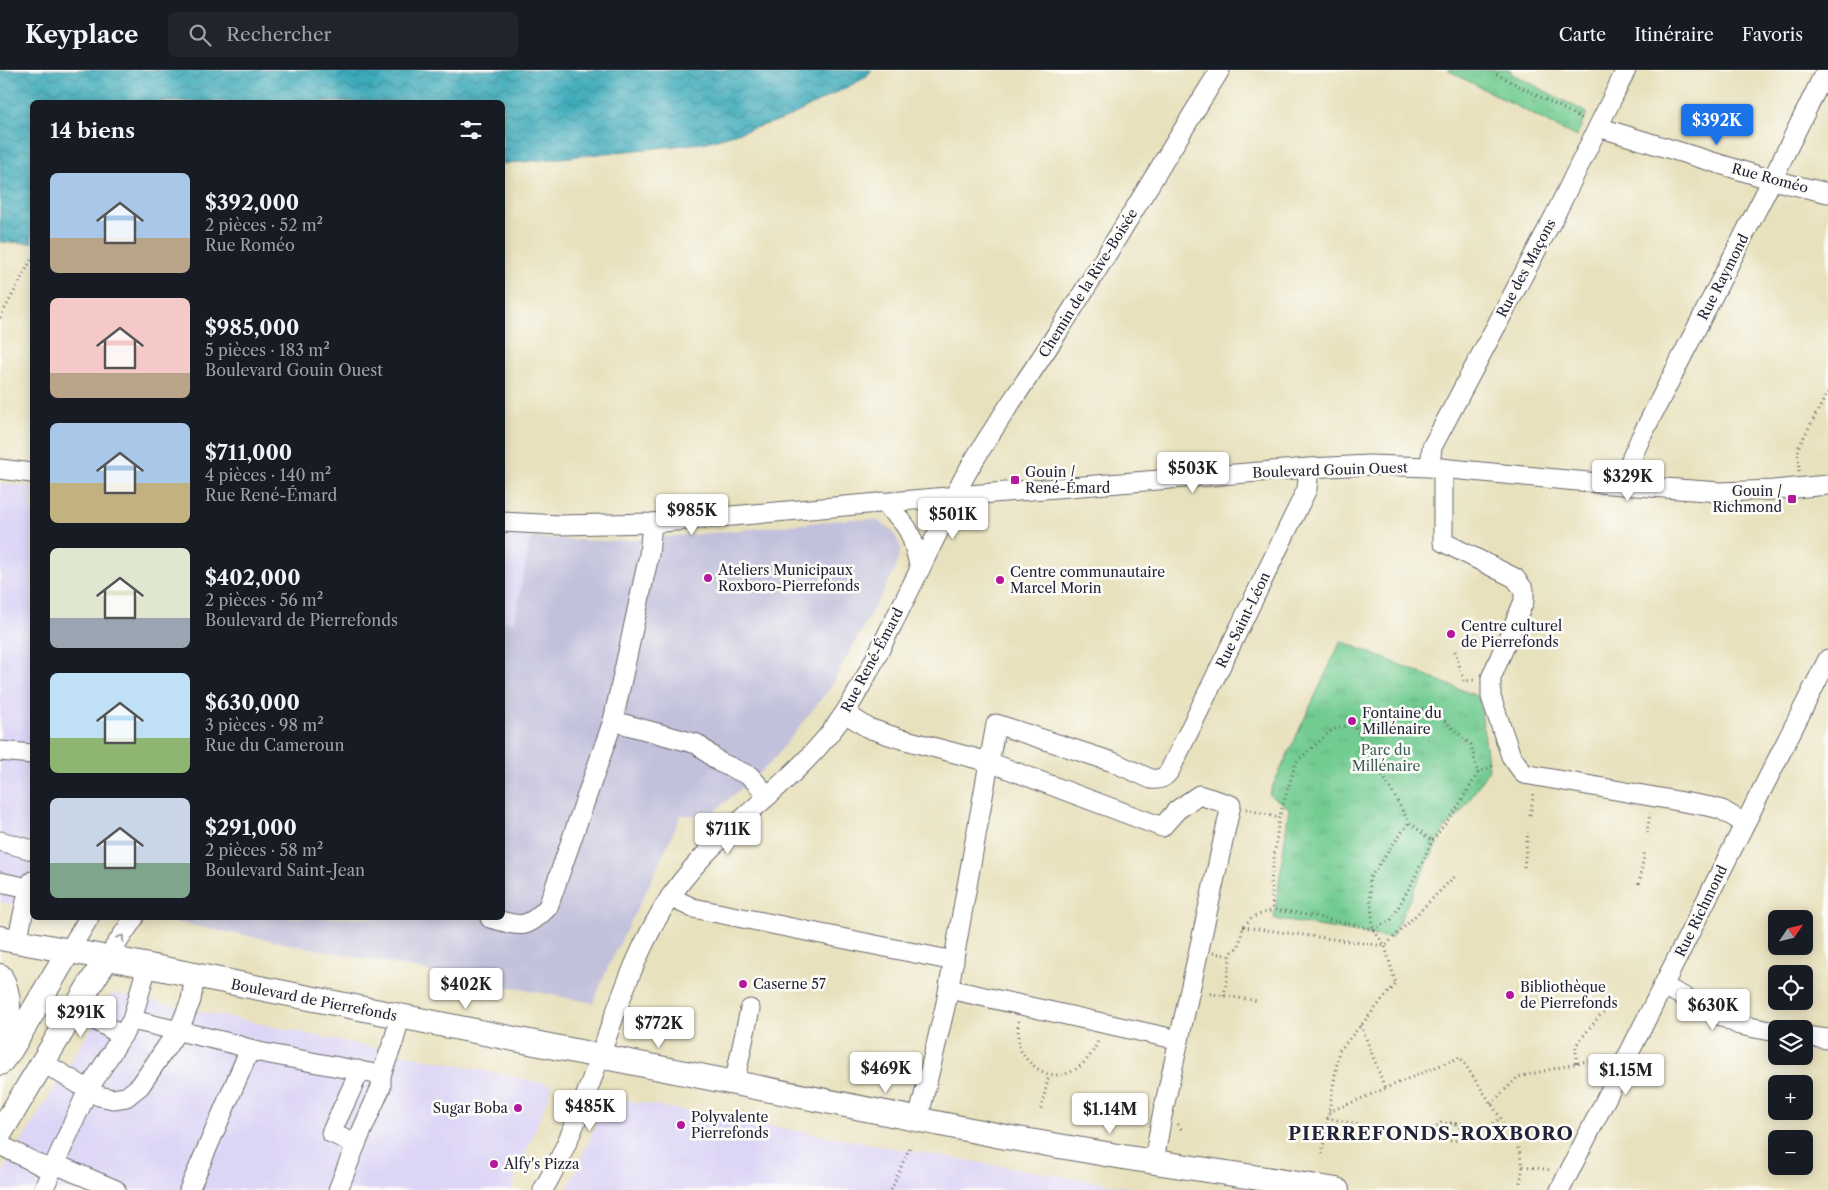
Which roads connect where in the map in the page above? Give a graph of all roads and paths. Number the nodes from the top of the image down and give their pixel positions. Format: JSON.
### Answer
{"nodes":[{"id":1,"x":1220,"y":70,"type":"edge"},
{"id":2,"x":1494,"y":70,"type":"edge"},
{"id":3,"x":1626,"y":70,"type":"edge"},
{"id":4,"x":1826,"y":70,"type":"edge"},
{"id":5,"x":1598,"y":127,"type":"junction"},
{"id":6,"x":1772,"y":180,"type":"junction"},
{"id":7,"x":1828,"y":193,"type":"edge"},
{"id":8,"x":30,"y":262,"type":"edge"},
{"id":9,"x":0,"y":318,"type":"edge"},
{"id":10,"x":1828,"y":392,"type":"edge"},
{"id":11,"x":1309,"y":468,"type":"junction"},
{"id":12,"x":1436,"y":468,"type":"junction"},
{"id":13,"x":0,"y":469,"type":"edge"},
{"id":14,"x":30,"y":473,"type":"edge"},
{"id":15,"x":1800,"y":477,"type":"dead end"},
{"id":16,"x":1625,"y":485,"type":"junction"},
{"id":17,"x":1827,"y":489,"type":"edge"},
{"id":18,"x":955,"y":496,"type":"junction"},
{"id":19,"x":882,"y":502,"type":"junction"},
{"id":20,"x":505,"y":522,"type":"edge"},
{"id":21,"x":652,"y":523,"type":"junction"},
{"id":22,"x":920,"y":568,"type":"junction"},
{"id":23,"x":1455,"y":651,"type":"dead end"},
{"id":24,"x":1828,"y":659,"type":"edge"},
{"id":25,"x":1464,"y":681,"type":"dead end"},
{"id":26,"x":845,"y":713,"type":"junction"},
{"id":27,"x":614,"y":721,"type":"junction"},
{"id":28,"x":1353,"y":723,"type":"junction"},
{"id":29,"x":0,"y":751,"type":"edge"},
{"id":30,"x":30,"y":754,"type":"edge"},
{"id":31,"x":989,"y":762,"type":"junction"},
{"id":32,"x":1535,"y":788,"type":"dead end"},
{"id":33,"x":768,"y":796,"type":"junction"},
{"id":34,"x":1651,"y":807,"type":"dead end"},
{"id":35,"x":1255,"y":812,"type":"dead end"},
{"id":36,"x":1530,"y":815,"type":"dead end"},
{"id":37,"x":1279,"y":818,"type":"junction"},
{"id":38,"x":1409,"y":822,"type":"junction"},
{"id":39,"x":1744,"y":823,"type":"junction"},
{"id":40,"x":1528,"y":832,"type":"dead end"},
{"id":41,"x":1647,"y":833,"type":"dead end"},
{"id":42,"x":0,"y":841,"type":"edge"},
{"id":43,"x":1432,"y":841,"type":"junction"},
{"id":44,"x":30,"y":849,"type":"edge"},
{"id":45,"x":1645,"y":850,"type":"dead end"},
{"id":46,"x":1524,"y":867,"type":"dead end"},
{"id":47,"x":1456,"y":875,"type":"dead end"},
{"id":48,"x":0,"y":882,"type":"edge"},
{"id":49,"x":30,"y":884,"type":"edge"},
{"id":50,"x":1639,"y":884,"type":"dead end"},
{"id":51,"x":30,"y":886,"type":"edge"},
{"id":52,"x":670,"y":897,"type":"junction"},
{"id":53,"x":1273,"y":910,"type":"junction"},
{"id":54,"x":87,"y":920,"type":"edge"},
{"id":55,"x":133,"y":920,"type":"edge"},
{"id":56,"x":498,"y":920,"type":"edge"},
{"id":57,"x":1243,"y":927,"type":"junction"},
{"id":58,"x":1373,"y":929,"type":"junction"},
{"id":59,"x":8,"y":940,"type":"edge"},
{"id":60,"x":1385,"y":946,"type":"junction"},
{"id":61,"x":68,"y":952,"type":"junction"},
{"id":62,"x":108,"y":958,"type":"junction"},
{"id":63,"x":954,"y":961,"type":"junction"},
{"id":64,"x":147,"y":966,"type":"junction"},
{"id":65,"x":0,"y":976,"type":"edge"},
{"id":66,"x":196,"y":976,"type":"junction"},
{"id":67,"x":1663,"y":986,"type":"junction"},
{"id":68,"x":949,"y":989,"type":"junction"},
{"id":69,"x":1205,"y":993,"type":"dead end"},
{"id":70,"x":1224,"y":996,"type":"junction"},
{"id":71,"x":1259,"y":1001,"type":"dead end"},
{"id":72,"x":76,"y":1008,"type":"junction"},
{"id":73,"x":750,"y":1009,"type":"dead end"},
{"id":74,"x":1607,"y":1010,"type":"dead end"},
{"id":75,"x":400,"y":1017,"type":"junction"},
{"id":76,"x":132,"y":1020,"type":"junction"},
{"id":77,"x":1361,"y":1024,"type":"junction"},
{"id":78,"x":1018,"y":1029,"type":"dead end"},
{"id":79,"x":178,"y":1030,"type":"junction"},
{"id":80,"x":1768,"y":1030,"type":"edge"},
{"id":81,"x":1103,"y":1033,"type":"dead end"},
{"id":82,"x":122,"y":1036,"type":"junction"},
{"id":83,"x":1813,"y":1037,"type":"edge"},
{"id":84,"x":1828,"y":1039,"type":"edge"},
{"id":85,"x":1179,"y":1040,"type":"junction"},
{"id":86,"x":0,"y":1044,"type":"edge"},
{"id":87,"x":250,"y":1049,"type":"junction"},
{"id":88,"x":1608,"y":1056,"type":"dead end"},
{"id":89,"x":600,"y":1057,"type":"junction"},
{"id":90,"x":42,"y":1062,"type":"junction"},
{"id":91,"x":0,"y":1063,"type":"edge"},
{"id":92,"x":1576,"y":1063,"type":"junction"},
{"id":93,"x":358,"y":1070,"type":"junction"},
{"id":94,"x":381,"y":1075,"type":"junction"},
{"id":95,"x":1049,"y":1075,"type":"junction"},
{"id":96,"x":734,"y":1084,"type":"junction"},
{"id":97,"x":1385,"y":1088,"type":"junction"},
{"id":98,"x":88,"y":1090,"type":"junction"},
{"id":99,"x":1491,"y":1104,"type":"junction"},
{"id":100,"x":1041,"y":1109,"type":"dead end"},
{"id":101,"x":1328,"y":1113,"type":"junction"},
{"id":102,"x":1327,"y":1118,"type":"junction"},
{"id":103,"x":1500,"y":1119,"type":"junction"},
{"id":104,"x":918,"y":1120,"type":"junction"},
{"id":105,"x":1451,"y":1123,"type":"junction"},
{"id":106,"x":0,"y":1133,"type":"edge"},
{"id":107,"x":1425,"y":1133,"type":"junction"},
{"id":108,"x":1444,"y":1136,"type":"junction"},
{"id":109,"x":0,"y":1144,"type":"edge"},
{"id":110,"x":356,"y":1144,"type":"junction"},
{"id":111,"x":911,"y":1144,"type":"dead end"},
{"id":112,"x":1322,"y":1154,"type":"dead end"},
{"id":113,"x":1154,"y":1161,"type":"junction"},
{"id":114,"x":1523,"y":1166,"type":"junction"},
{"id":115,"x":54,"y":1168,"type":"junction"},
{"id":116,"x":1550,"y":1170,"type":"dead end"},
{"id":117,"x":1520,"y":1184,"type":"dead end"},
{"id":118,"x":44,"y":1190,"type":"edge"},
{"id":119,"x":116,"y":1190,"type":"edge"},
{"id":120,"x":189,"y":1190,"type":"edge"},
{"id":121,"x":338,"y":1190,"type":"edge"},
{"id":122,"x":543,"y":1190,"type":"edge"},
{"id":123,"x":891,"y":1190,"type":"edge"},
{"id":124,"x":1337,"y":1190,"type":"edge"},
{"id":125,"x":1560,"y":1190,"type":"edge"}],
"edges":[{"from":1,"to":18,"type":"street","name":"Chemin de la Rive-Boisée"},
{"from":2,"to":5,"type":"path"},
{"from":3,"to":5,"type":"street","name":"Rue des Maçons"},
{"from":4,"to":6,"type":"street","name":"Rue Raymond"},
{"from":5,"to":6,"type":"street","name":"Rue Roméo"},
{"from":5,"to":12,"type":"street","name":"Rue des Maçons"},
{"from":6,"to":7,"type":"street","name":"Rue Roméo"},
{"from":6,"to":16,"type":"street","name":"Rue Raymond"},
{"from":8,"to":9,"type":"path"},
{"from":10,"to":15,"type":"path"},
{"from":11,"to":12,"type":"street","name":"Boulevard Gouin Ouest"},
{"from":11,"to":18,"type":"street","name":"Boulevard Gouin Ouest"},
{"from":11,"to":31,"type":"street","name":"Rue Saint-Léon"},
{"from":12,"to":16,"type":"street","name":"Boulevard Gouin Ouest"},
{"from":12,"to":39,"type":"street","name":"Rue des Maçons"},
{"from":13,"to":14,"type":"street"},
{"from":16,"to":17,"type":"street","name":"Boulevard Gouin Ouest"},
{"from":18,"to":19,"type":"street","name":"Boulevard Gouin Ouest"},
{"from":18,"to":22,"type":"street","name":"Rue René-Émard"},
{"from":19,"to":21,"type":"street","name":"Boulevard Gouin Ouest"},
{"from":19,"to":22,"type":"street"},
{"from":20,"to":21,"type":"street","name":"Boulevard Gouin Ouest"},
{"from":21,"to":27,"type":"street"},
{"from":22,"to":26,"type":"street","name":"Rue René-Émard"},
{"from":23,"to":25,"type":"path"},
{"from":24,"to":39,"type":"street","name":"Rue Richmond"},
{"from":26,"to":31,"type":"street"},
{"from":26,"to":33,"type":"street","name":"Rue René-Émard"},
{"from":27,"to":33,"type":"street"},
{"from":27,"to":56,"type":"street"},
{"from":28,"to":37,"type":"path"},
{"from":28,"to":38,"type":"path"},
{"from":28,"to":43,"type":"path"},
{"from":29,"to":30,"type":"street"},
{"from":31,"to":63,"type":"street"},
{"from":31,"to":85,"type":"street"},
{"from":32,"to":36,"type":"path"},
{"from":33,"to":52,"type":"street","name":"Rue René-Émard"},
{"from":34,"to":41,"type":"path"},
{"from":35,"to":37,"type":"path"},
{"from":37,"to":53,"type":"path"},
{"from":38,"to":43,"type":"path"},
{"from":38,"to":58,"type":"path"},
{"from":39,"to":67,"type":"street","name":"Rue Richmond"},
{"from":40,"to":46,"type":"path"},
{"from":42,"to":44,"type":"street"},
{"from":43,"to":58,"type":"path"},
{"from":45,"to":50,"type":"path"},
{"from":47,"to":60,"type":"path"},
{"from":48,"to":49,"type":"street"},
{"from":51,"to":59,"type":"street"},
{"from":52,"to":63,"type":"street"},
{"from":52,"to":89,"type":"street","name":"Rue René-Émard"},
{"from":53,"to":57,"type":"path"},
{"from":53,"to":58,"type":"path"},
{"from":54,"to":61,"type":"street"},
{"from":62,"to":55,"type":"street","one_way":true},
{"from":57,"to":60,"type":"path"},
{"from":57,"to":70,"type":"path"},
{"from":58,"to":60,"type":"path"},
{"from":59,"to":61,"type":"main road","name":"Boulevard de Pierrefonds"},
{"from":60,"to":77,"type":"path"},
{"from":61,"to":62,"type":"main road","name":"Boulevard de Pierrefonds"},
{"from":61,"to":91,"type":"main road"},
{"from":62,"to":64,"type":"main road","name":"Boulevard de Pierrefonds"},
{"from":62,"to":72,"type":"main road"},
{"from":63,"to":68,"type":"street"},
{"from":64,"to":66,"type":"main road","name":"Boulevard de Pierrefonds"},
{"from":64,"to":76,"type":"street"},
{"from":65,"to":86,"type":"main road"},
{"from":66,"to":75,"type":"main road","name":"Boulevard de Pierrefonds"},
{"from":66,"to":79,"type":"street"},
{"from":67,"to":80,"type":"street"},
{"from":67,"to":125,"type":"street","name":"Rue Richmond"},
{"from":68,"to":85,"type":"street"},
{"from":68,"to":104,"type":"street"},
{"from":69,"to":70,"type":"path"},
{"from":70,"to":71,"type":"path"},
{"from":72,"to":82,"type":"street"},
{"from":72,"to":90,"type":"main road"},
{"from":73,"to":96,"type":"street"},
{"from":74,"to":92,"type":"path"},
{"from":75,"to":89,"type":"main road","name":"Boulevard de Pierrefonds"},
{"from":75,"to":94,"type":"street"},
{"from":76,"to":79,"type":"street"},
{"from":76,"to":82,"type":"street"},
{"from":77,"to":97,"type":"path"},
{"from":77,"to":101,"type":"path"},
{"from":78,"to":95,"type":"path"},
{"from":79,"to":87,"type":"street"},
{"from":79,"to":98,"type":"street"},
{"from":81,"to":95,"type":"path"},
{"from":82,"to":98,"type":"street"},
{"from":83,"to":84,"type":"street"},
{"from":85,"to":113,"type":"street"},
{"from":87,"to":93,"type":"street"},
{"from":87,"to":120,"type":"street"},
{"from":88,"to":92,"type":"path"},
{"from":89,"to":96,"type":"main road","name":"Boulevard de Pierrefonds"},
{"from":89,"to":122,"type":"street","name":"Rue René-Émard"},
{"from":90,"to":98,"type":"street"},
{"from":90,"to":106,"type":"main road"},
{"from":92,"to":99,"type":"path"},
{"from":93,"to":94,"type":"street"},
{"from":93,"to":110,"type":"street"},
{"from":94,"to":110,"type":"street"},
{"from":95,"to":100,"type":"path"},
{"from":96,"to":104,"type":"main road","name":"Boulevard de Pierrefonds"},
{"from":97,"to":99,"type":"path"},
{"from":97,"to":101,"type":"path"},
{"from":98,"to":115,"type":"street"},
{"from":99,"to":103,"type":"path"},
{"from":101,"to":102,"type":"path"},
{"from":102,"to":107,"type":"path"},
{"from":102,"to":112,"type":"path"},
{"from":103,"to":105,"type":"path"},
{"from":103,"to":114,"type":"path"},
{"from":104,"to":113,"type":"main road","name":"Boulevard de Pierrefonds"},
{"from":105,"to":107,"type":"path"},
{"from":105,"to":108,"type":"path"},
{"from":105,"to":108,"type":"path"},
{"from":107,"to":108,"type":"path"},
{"from":109,"to":115,"type":"street"},
{"from":110,"to":121,"type":"street"},
{"from":111,"to":123,"type":"path"},
{"from":113,"to":124,"type":"main road","name":"Boulevard de Pierrefonds"},
{"from":114,"to":116,"type":"path"},
{"from":114,"to":117,"type":"path"},
{"from":115,"to":118,"type":"street"},
{"from":115,"to":119,"type":"street"}]}
